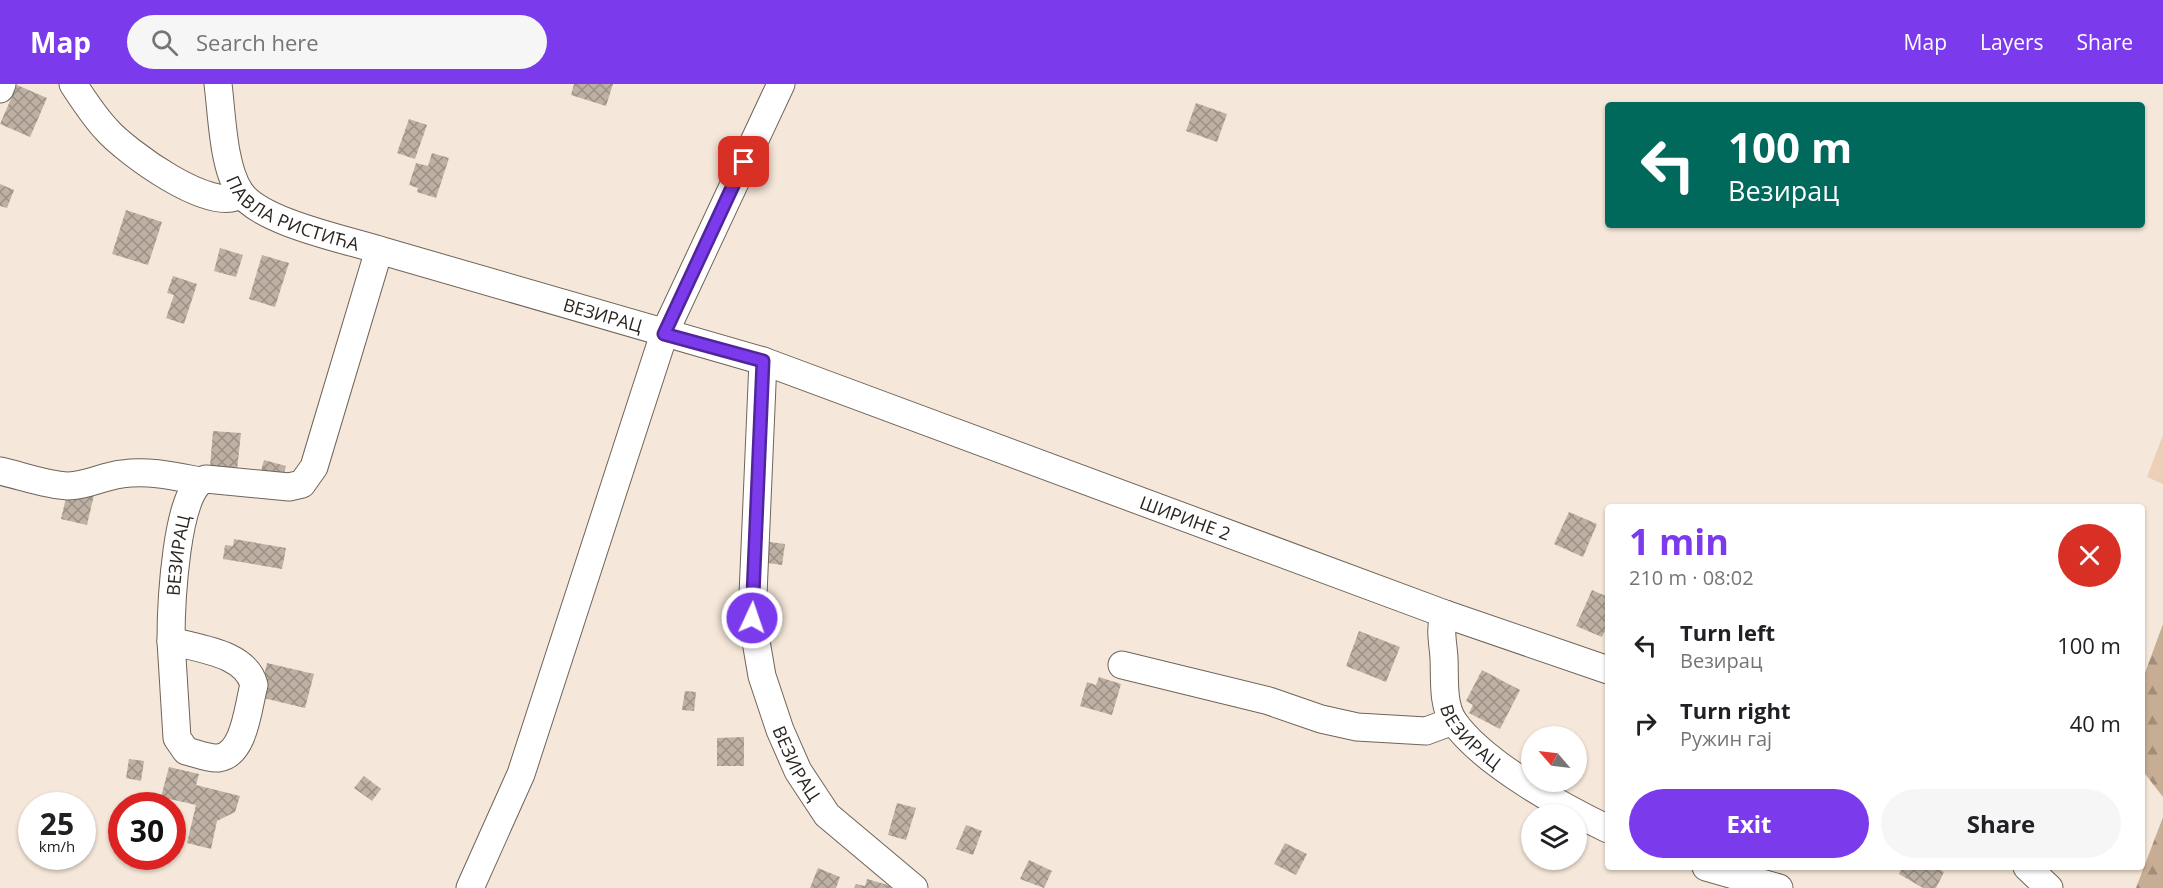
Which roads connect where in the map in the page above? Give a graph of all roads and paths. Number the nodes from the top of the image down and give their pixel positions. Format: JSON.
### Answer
{"nodes":[{"id":1,"x":2,"y":84,"type":"edge"},
{"id":2,"x":73,"y":84,"type":"edge"},
{"id":3,"x":218,"y":84,"type":"edge"},
{"id":4,"x":781,"y":84,"type":"edge"},
{"id":5,"x":0,"y":89,"type":"edge"},
{"id":6,"x":241,"y":194,"type":"junction"},
{"id":7,"x":379,"y":249,"type":"junction"},
{"id":8,"x":664,"y":334,"type":"junction"},
{"id":9,"x":763,"y":361,"type":"junction"},
{"id":10,"x":0,"y":471,"type":"edge"},
{"id":11,"x":200,"y":481,"type":"junction"},
{"id":12,"x":1445,"y":614,"type":"junction"},
{"id":13,"x":171,"y":641,"type":"dead end"},
{"id":14,"x":1122,"y":665,"type":"dead end"},
{"id":15,"x":1605,"y":669,"type":"edge"},
{"id":16,"x":1453,"y":721,"type":"junction"},
{"id":17,"x":1605,"y":828,"type":"edge"},
{"id":18,"x":1716,"y":870,"type":"edge"},
{"id":19,"x":2030,"y":870,"type":"edge"},
{"id":20,"x":470,"y":888,"type":"edge"},
{"id":21,"x":914,"y":888,"type":"edge"},
{"id":22,"x":1779,"y":888,"type":"edge"},
{"id":23,"x":2049,"y":888,"type":"edge"}],
"edges":[{"from":1,"to":5,"type":"street"},
{"from":2,"to":6,"type":"street"},
{"from":3,"to":6,"type":"street","name":"ПАВЛА РИСТИЋА"},
{"from":4,"to":8,"type":"street"},
{"from":6,"to":7,"type":"street","name":"ПАВЛА РИСТИЋА"},
{"from":7,"to":8,"type":"street","name":"ВЕЗИРАЦ"},
{"from":7,"to":11,"type":"street"},
{"from":8,"to":9,"type":"street","name":"ВЕЗИРАЦ"},
{"from":8,"to":20,"type":"street"},
{"from":9,"to":12,"type":"street","name":"ШИРИНЕ 2"},
{"from":9,"to":21,"type":"street","name":"ВЕЗИРАЦ"},
{"from":10,"to":11,"type":"street"},
{"from":11,"to":13,"type":"street","name":"ВЕЗИРАЦ"},
{"from":12,"to":15,"type":"street","name":"ШИРИНЕ 2"},
{"from":12,"to":16,"type":"street","name":"ВЕЗИРАЦ"},
{"from":14,"to":16,"type":"street"},
{"from":16,"to":17,"type":"street","name":"ВЕЗИРАЦ"},
{"from":18,"to":22,"type":"street"},
{"from":19,"to":23,"type":"street"}]}
